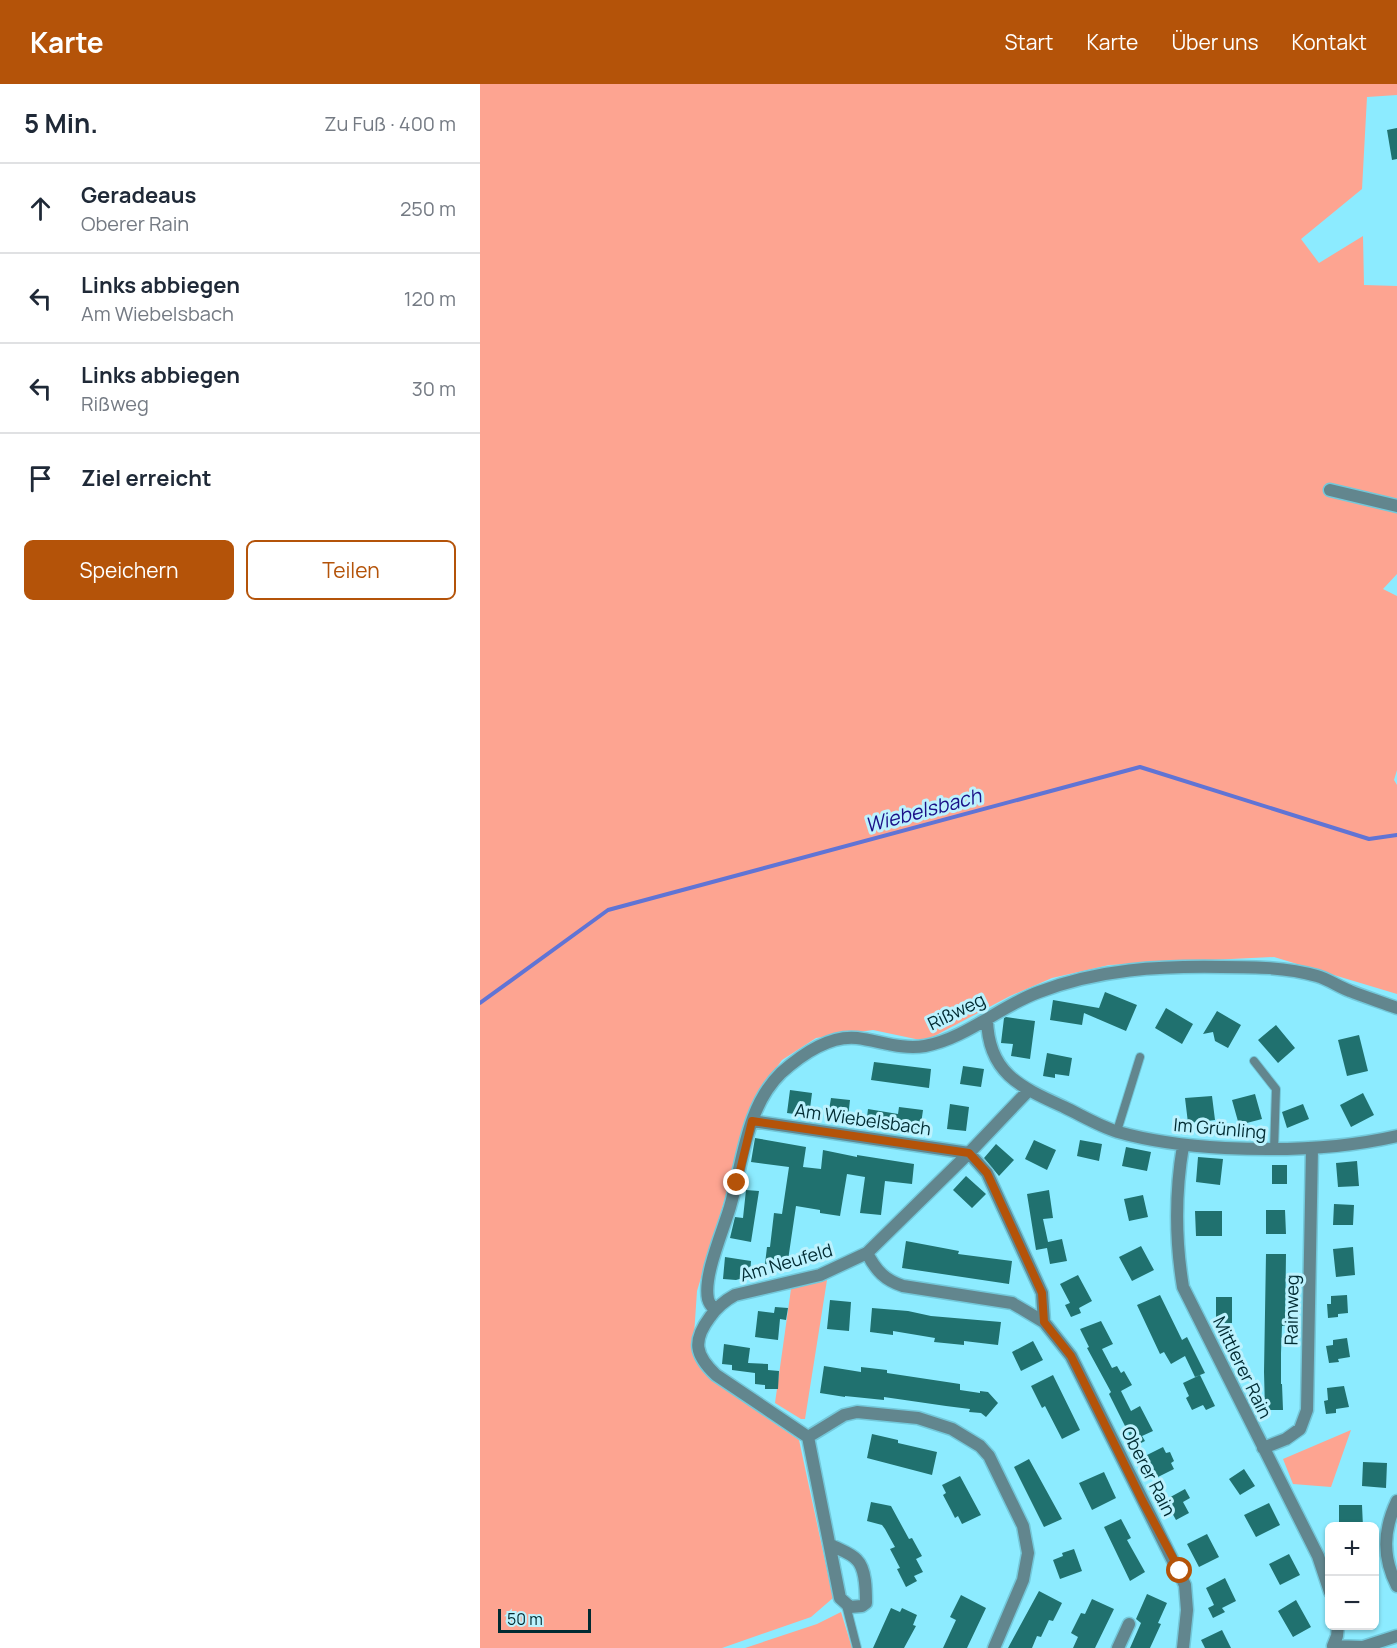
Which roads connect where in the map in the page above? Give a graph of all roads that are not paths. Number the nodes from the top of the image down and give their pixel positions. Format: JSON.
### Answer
{"nodes":[{"id":1,"x":1330,"y":490,"type":"dead end"},
{"id":2,"x":1397,"y":506,"type":"edge"},
{"id":3,"x":1397,"y":1008,"type":"edge"},
{"id":4,"x":987,"y":1019,"type":"junction"},
{"id":5,"x":1140,"y":1057,"type":"dead end"},
{"id":6,"x":1254,"y":1061,"type":"dead end"},
{"id":7,"x":1028,"y":1091,"type":"junction"},
{"id":8,"x":752,"y":1121,"type":"junction"},
{"id":9,"x":1117,"y":1131,"type":"junction"},
{"id":10,"x":1397,"y":1136,"type":"edge"},
{"id":11,"x":1183,"y":1146,"type":"junction"},
{"id":12,"x":1312,"y":1149,"type":"junction"},
{"id":13,"x":1274,"y":1150,"type":"junction"},
{"id":14,"x":969,"y":1153,"type":"junction"},
{"id":15,"x":867,"y":1253,"type":"junction"},
{"id":16,"x":715,"y":1310,"type":"junction"},
{"id":17,"x":1044,"y":1322,"type":"junction"},
{"id":18,"x":808,"y":1437,"type":"junction"},
{"id":19,"x":1263,"y":1448,"type":"junction"},
{"id":20,"x":1397,"y":1501,"type":"edge"},
{"id":21,"x":831,"y":1545,"type":"junction"},
{"id":22,"x":1325,"y":1579,"type":"edge"},
{"id":23,"x":1397,"y":1586,"type":"edge"},
{"id":24,"x":846,"y":1605,"type":"junction"},
{"id":25,"x":1129,"y":1624,"type":"dead end"},
{"id":26,"x":1338,"y":1630,"type":"edge"},
{"id":27,"x":1397,"y":1636,"type":"edge"},
{"id":28,"x":1332,"y":1647,"type":"edge"},
{"id":29,"x":857,"y":1648,"type":"edge"},
{"id":30,"x":994,"y":1648,"type":"edge"},
{"id":31,"x":1118,"y":1648,"type":"edge"},
{"id":32,"x":1183,"y":1648,"type":"edge"}],
"edges":[{"from":1,"to":2,"type":"street"},
{"from":3,"to":4,"type":"street","name":"Rißweg"},
{"from":4,"to":7,"type":"street","name":"Im Grünling"},
{"from":4,"to":8,"type":"street","name":"Rißweg"},
{"from":5,"to":9,"type":"lane"},
{"from":6,"to":13,"type":"lane"},
{"from":7,"to":9,"type":"street","name":"Im Grünling"},
{"from":7,"to":14,"type":"street","name":"Am Neufeld"},
{"from":8,"to":14,"type":"street","name":"Am Wiebelsbach"},
{"from":8,"to":16,"type":"street","name":"Rißweg"},
{"from":9,"to":11,"type":"street","name":"Im Grünling"},
{"from":10,"to":12,"type":"street","name":"Im Grünling"},
{"from":11,"to":13,"type":"street","name":"Im Grünling"},
{"from":11,"to":19,"type":"street","name":"Mittlerer Rain"},
{"from":12,"to":13,"type":"street","name":"Im Grünling"},
{"from":12,"to":19,"type":"street","name":"Rainweg"},
{"from":14,"to":15,"type":"street","name":"Am Neufeld"},
{"from":14,"to":17,"type":"street"},
{"from":15,"to":16,"type":"street","name":"Am Neufeld"},
{"from":15,"to":17,"type":"street","name":"Oberer Rain"},
{"from":16,"to":18,"type":"street","name":"Am Neufeld"},
{"from":17,"to":32,"type":"street","name":"Oberer Rain"},
{"from":18,"to":21,"type":"street"},
{"from":18,"to":30,"type":"street"},
{"from":19,"to":22,"type":"street","name":"Mittlerer Rain"},
{"from":20,"to":23,"type":"street"},
{"from":21,"to":24,"type":"street"},
{"from":21,"to":24,"type":"street"},
{"from":24,"to":29,"type":"lane"},
{"from":25,"to":31,"type":"street"},
{"from":26,"to":28,"type":"street"},
{"from":27,"to":28,"type":"street"}]}
